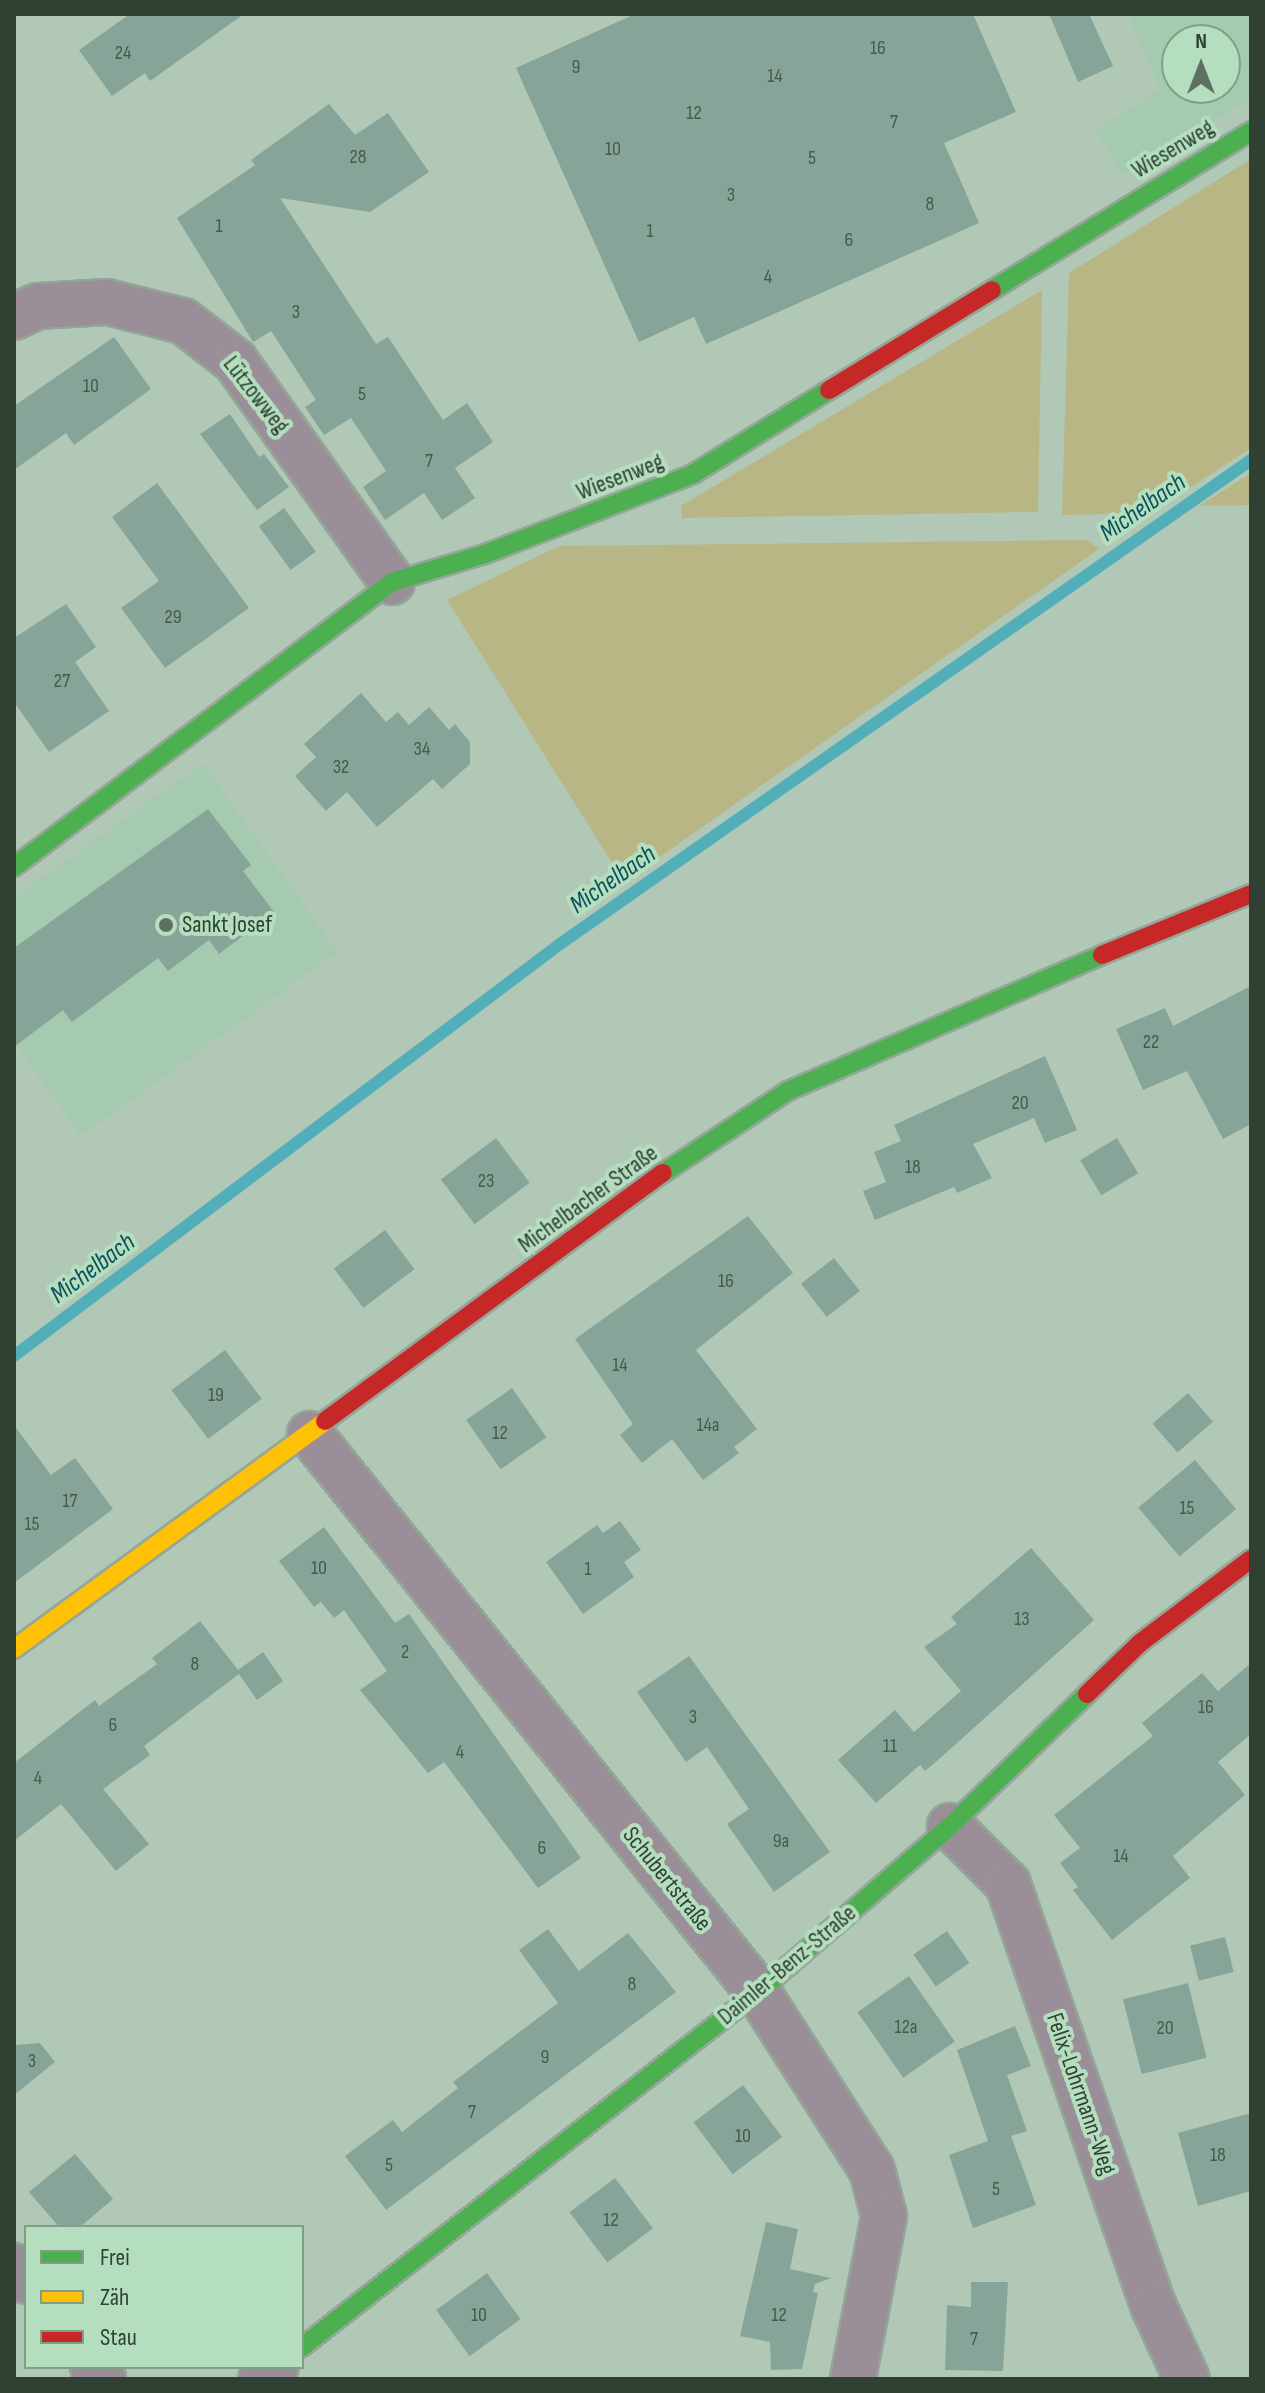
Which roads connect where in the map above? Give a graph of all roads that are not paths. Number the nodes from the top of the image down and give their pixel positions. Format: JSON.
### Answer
{"nodes":[{"id":1,"x":1251,"y":131,"type":"edge"},
{"id":2,"x":14,"y":317,"type":"edge"},
{"id":3,"x":392,"y":582,"type":"junction"},
{"id":4,"x":14,"y":867,"type":"edge"},
{"id":5,"x":1251,"y":894,"type":"edge"},
{"id":6,"x":310,"y":1434,"type":"junction"},
{"id":7,"x":1251,"y":1559,"type":"edge"},
{"id":8,"x":14,"y":1649,"type":"edge"},
{"id":9,"x":950,"y":1826,"type":"junction"},
{"id":10,"x":758,"y":1992,"type":"junction"},
{"id":11,"x":304,"y":2345,"type":"edge"},
{"id":12,"x":853,"y":2379,"type":"edge"},
{"id":13,"x":1187,"y":2379,"type":"edge"}],
"edges":[{"from":1,"to":3,"type":"street","name":"Wiesenweg"},
{"from":2,"to":3,"type":"street","name":"Lützowweg"},
{"from":3,"to":4,"type":"street","name":"Wiesenweg"},
{"from":5,"to":6,"type":"street","name":"Michelbacher Straße"},
{"from":6,"to":8,"type":"street","name":"Michelbacher Straße"},
{"from":6,"to":10,"type":"street","name":"Schubertstraße"},
{"from":7,"to":9,"type":"street","name":"Daimler-Benz-Straße"},
{"from":9,"to":10,"type":"street","name":"Daimler-Benz-Straße"},
{"from":9,"to":13,"type":"street","name":"Felix-Lohrmann-Weg"},
{"from":10,"to":11,"type":"street","name":"Daimler-Benz-Straße"},
{"from":10,"to":12,"type":"street","name":"Schubertstraße"}]}
